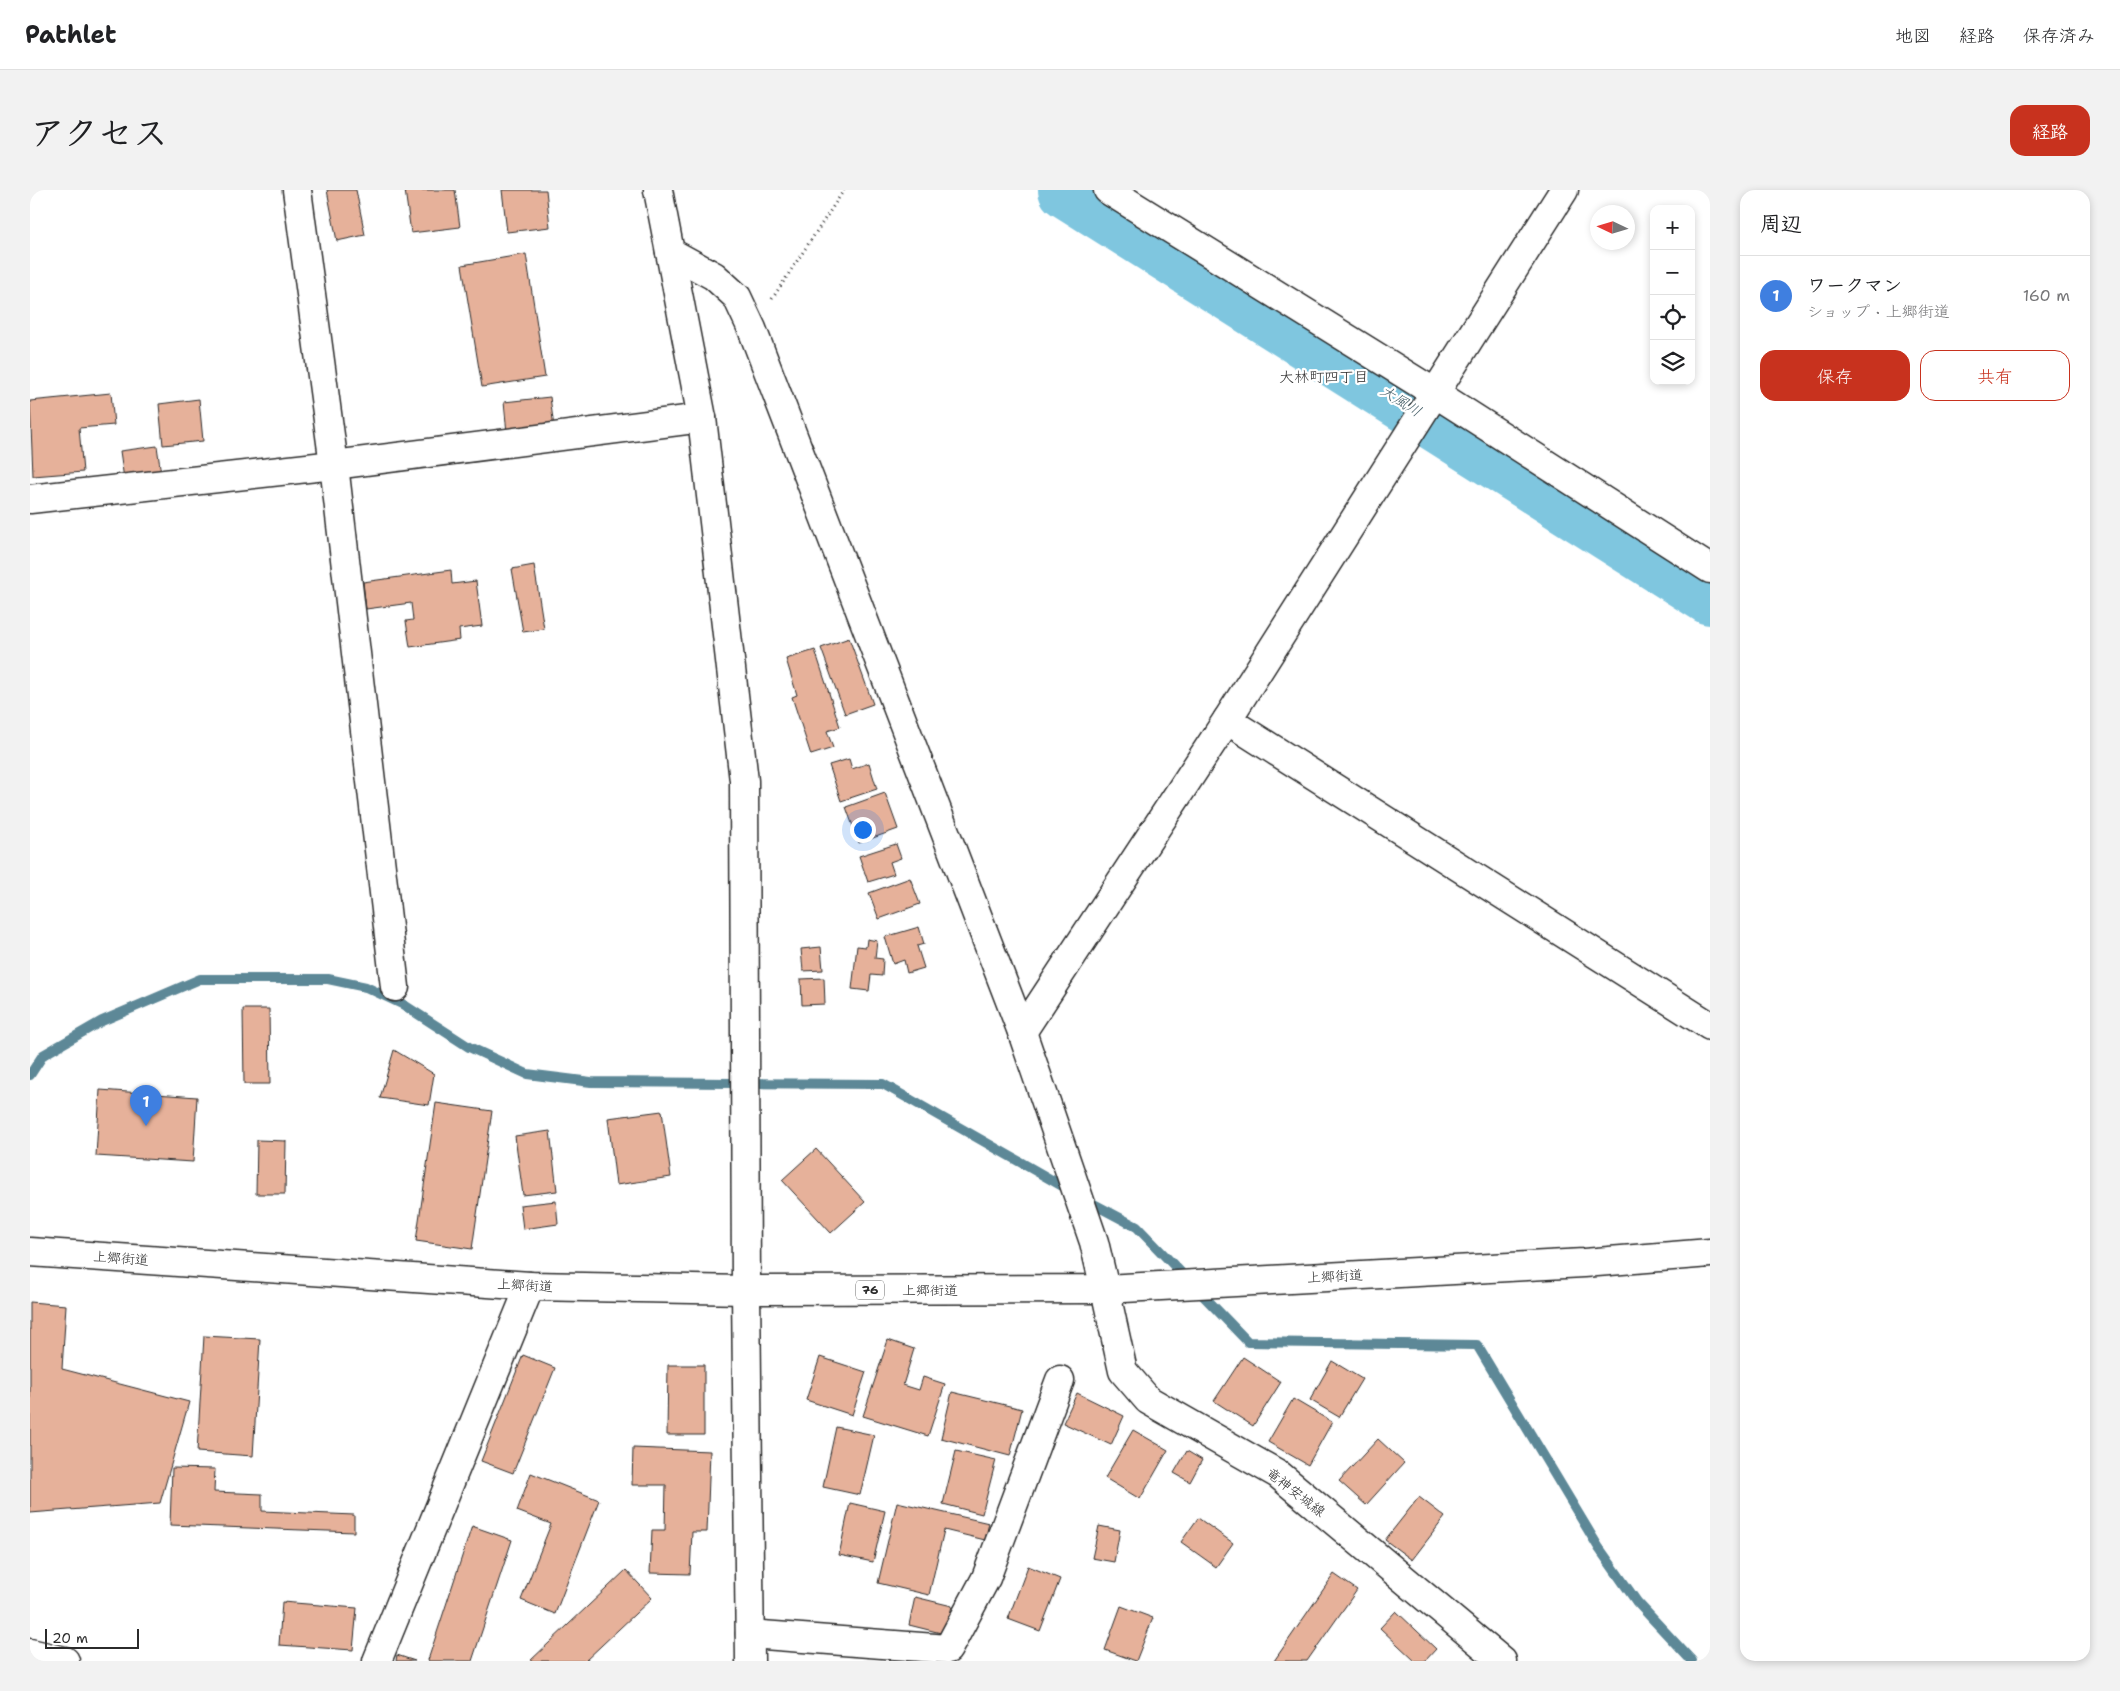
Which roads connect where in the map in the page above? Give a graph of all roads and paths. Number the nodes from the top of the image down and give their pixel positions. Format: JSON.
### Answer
{"nodes":[{"id":1,"x":297,"y":190,"type":"edge"},
{"id":2,"x":658,"y":190,"type":"edge"},
{"id":3,"x":844,"y":190,"type":"edge"},
{"id":4,"x":1108,"y":190,"type":"edge"},
{"id":5,"x":1564,"y":190,"type":"edge"},
{"id":6,"x":670,"y":252,"type":"junction"},
{"id":7,"x":752,"y":328,"type":"junction"},
{"id":8,"x":1435,"y":393,"type":"junction"},
{"id":9,"x":702,"y":418,"type":"junction"},
{"id":10,"x":334,"y":464,"type":"junction"},
{"id":11,"x":30,"y":499,"type":"edge"},
{"id":12,"x":1710,"y":569,"type":"edge"},
{"id":13,"x":1227,"y":720,"type":"junction"},
{"id":14,"x":395,"y":987,"type":"dead end"},
{"id":15,"x":1710,"y":1026,"type":"edge"},
{"id":16,"x":1022,"y":1032,"type":"junction"},
{"id":17,"x":30,"y":1252,"type":"edge"},
{"id":18,"x":1710,"y":1253,"type":"edge"},
{"id":19,"x":530,"y":1286,"type":"junction"},
{"id":20,"x":1105,"y":1289,"type":"junction"},
{"id":21,"x":746,"y":1290,"type":"junction"},
{"id":22,"x":1060,"y":1380,"type":"dead end"},
{"id":23,"x":750,"y":1634,"type":"junction"},
{"id":24,"x":30,"y":1653,"type":"edge"},
{"id":25,"x":65,"y":1661,"type":"edge"},
{"id":26,"x":377,"y":1661,"type":"edge"},
{"id":27,"x":750,"y":1661,"type":"edge"},
{"id":28,"x":1502,"y":1661,"type":"edge"}],
"edges":[{"from":1,"to":10,"type":"street"},
{"from":2,"to":6,"type":"street"},
{"from":3,"to":7,"type":"path"},
{"from":4,"to":8,"type":"street"},
{"from":5,"to":8,"type":"street"},
{"from":6,"to":7,"type":"street","name":"竜神安城線"},
{"from":6,"to":9,"type":"street"},
{"from":7,"to":16,"type":"street","name":"竜神安城線"},
{"from":8,"to":12,"type":"street"},
{"from":8,"to":13,"type":"street"},
{"from":9,"to":10,"type":"street"},
{"from":9,"to":21,"type":"street"},
{"from":10,"to":11,"type":"street"},
{"from":10,"to":14,"type":"street"},
{"from":13,"to":15,"type":"street"},
{"from":13,"to":16,"type":"street"},
{"from":16,"to":20,"type":"street","name":"竜神安城線"},
{"from":17,"to":19,"type":"street","name":"上郷街道","number":"76"},
{"from":18,"to":20,"type":"street","name":"上郷街道","number":"76"},
{"from":19,"to":21,"type":"street","name":"上郷街道","number":"76"},
{"from":19,"to":26,"type":"street"},
{"from":20,"to":21,"type":"street","name":"上郷街道","number":"76"},
{"from":20,"to":28,"type":"street","name":"竜神安城線"},
{"from":21,"to":23,"type":"street"},
{"from":22,"to":23,"type":"street"},
{"from":23,"to":27,"type":"street"},
{"from":24,"to":25,"type":"street"}]}
